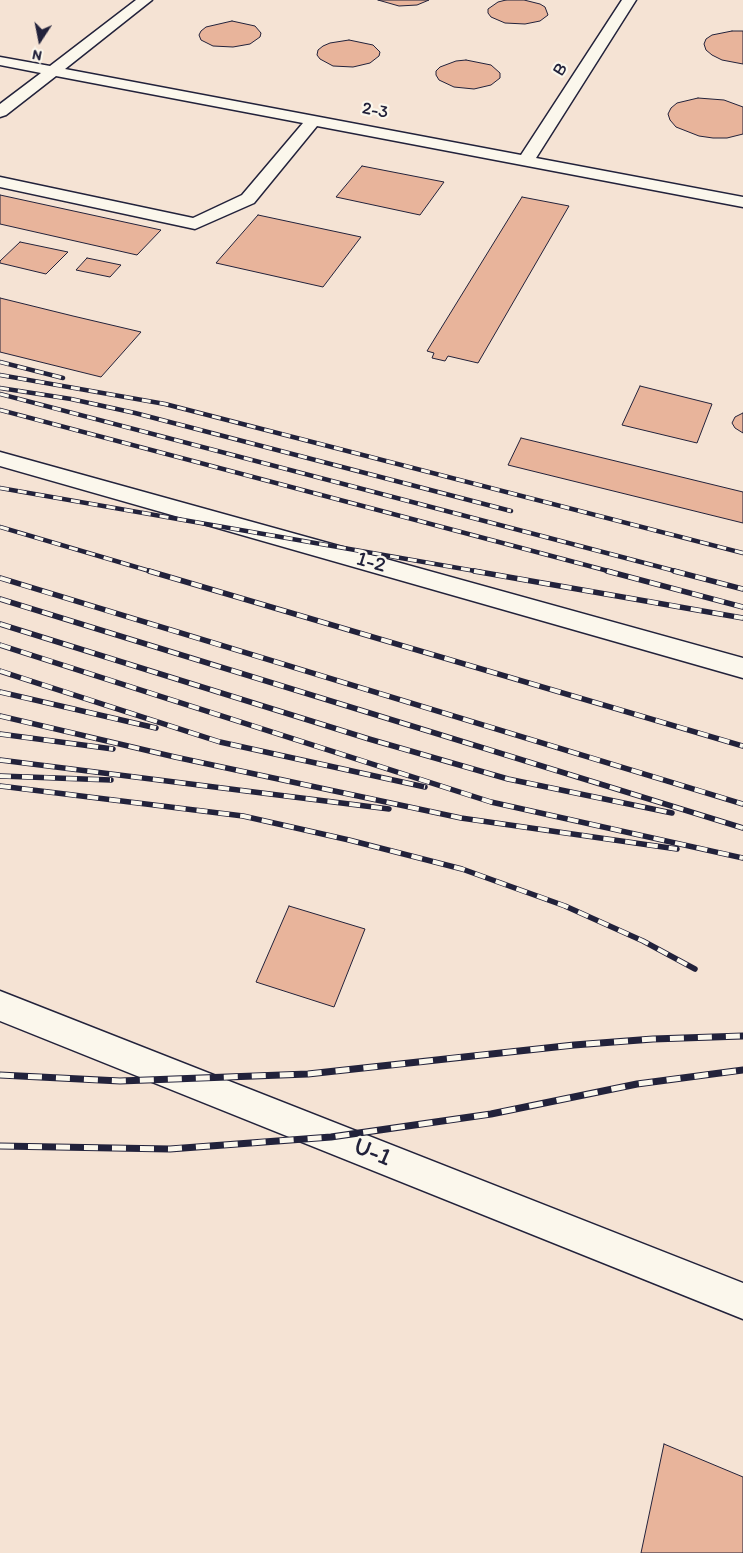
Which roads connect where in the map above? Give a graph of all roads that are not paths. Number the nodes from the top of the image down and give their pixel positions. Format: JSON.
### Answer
{"nodes":[{"id":1,"x":145,"y":0,"type":"edge"},
{"id":2,"x":628,"y":0,"type":"edge"},
{"id":3,"x":0,"y":60,"type":"edge"},
{"id":4,"x":55,"y":71,"type":"junction"},
{"id":5,"x":0,"y":112,"type":"edge"},
{"id":6,"x":314,"y":120,"type":"junction"},
{"id":7,"x":526,"y":160,"type":"junction"},
{"id":8,"x":0,"y":182,"type":"edge"},
{"id":9,"x":743,"y":202,"type":"edge"},
{"id":10,"x":0,"y":459,"type":"edge"},
{"id":11,"x":743,"y":668,"type":"edge"},
{"id":12,"x":0,"y":1006,"type":"edge"},
{"id":13,"x":743,"y":1301,"type":"edge"}],
"edges":[{"from":1,"to":4,"type":"lane"},
{"from":2,"to":7,"type":"lane","name":"B"},
{"from":3,"to":4,"type":"lane","name":"2-3"},
{"from":4,"to":5,"type":"lane"},
{"from":4,"to":6,"type":"lane","name":"2-3"},
{"from":6,"to":7,"type":"lane","name":"2-3"},
{"from":6,"to":8,"type":"lane"},
{"from":7,"to":9,"type":"lane","name":"2-3"},
{"from":10,"to":11,"type":"lane","name":"1-2"},
{"from":12,"to":13,"type":"lane","name":"U-1"}]}
